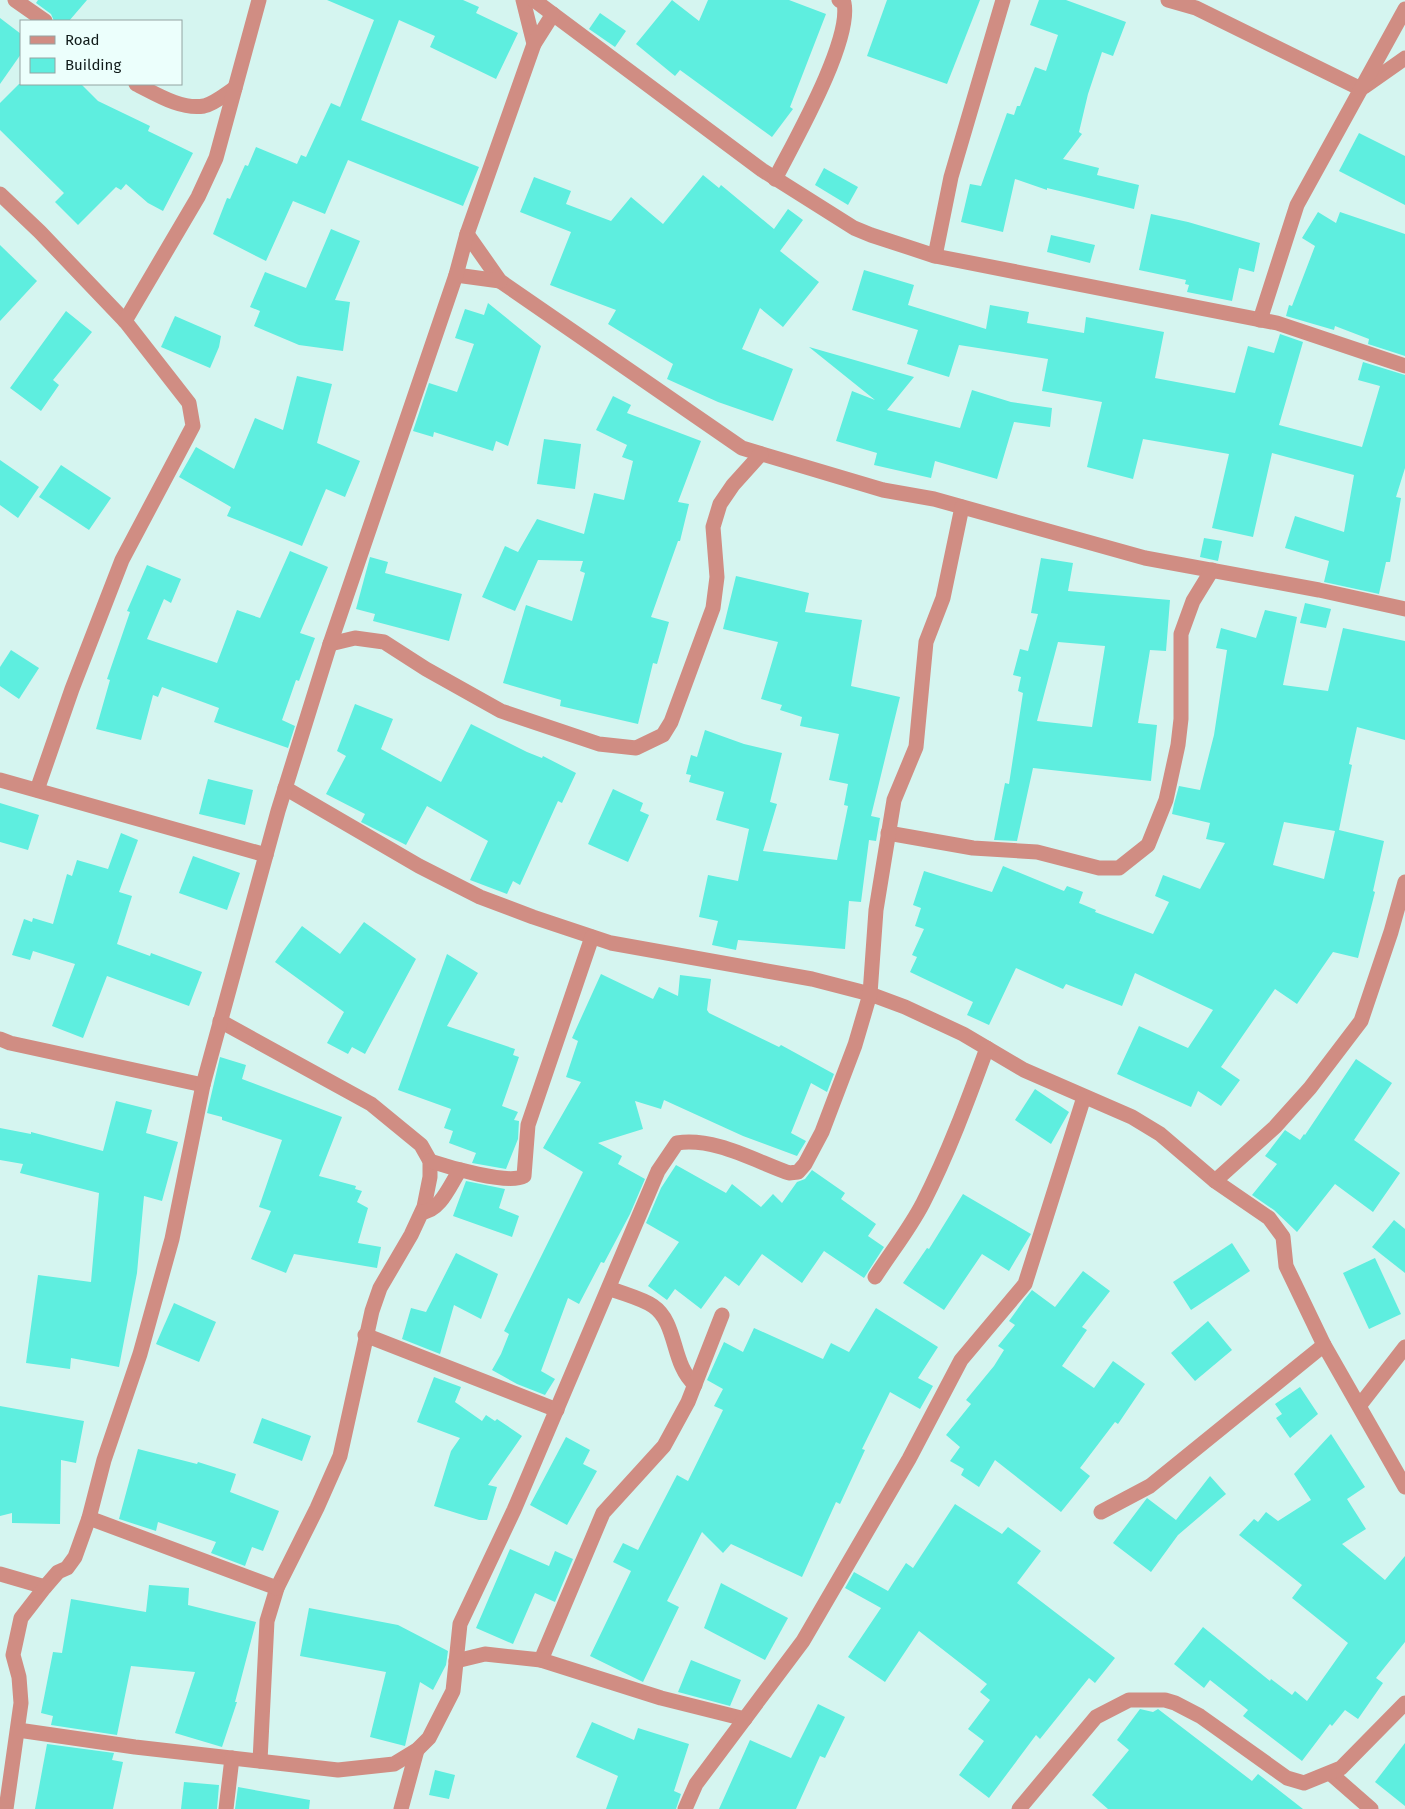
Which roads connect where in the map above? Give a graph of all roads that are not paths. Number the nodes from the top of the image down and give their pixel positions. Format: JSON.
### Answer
{"nodes":[{"id":1,"x":15,"y":0,"type":"edge"},
{"id":2,"x":259,"y":0,"type":"edge"},
{"id":3,"x":523,"y":0,"type":"edge"},
{"id":4,"x":534,"y":0,"type":"edge"},
{"id":5,"x":839,"y":0,"type":"edge"},
{"id":6,"x":1003,"y":0,"type":"edge"},
{"id":7,"x":1168,"y":0,"type":"edge"},
{"id":8,"x":1405,"y":9,"type":"edge"},
{"id":9,"x":553,"y":14,"type":"junction"},
{"id":10,"x":44,"y":20,"type":"edge"},
{"id":11,"x":534,"y":44,"type":"junction"},
{"id":12,"x":1405,"y":58,"type":"edge"},
{"id":13,"x":138,"y":85,"type":"edge"},
{"id":14,"x":236,"y":88,"type":"junction"},
{"id":15,"x":1361,"y":89,"type":"junction"},
{"id":16,"x":775,"y":179,"type":"junction"},
{"id":17,"x":0,"y":194,"type":"edge"},
{"id":18,"x":467,"y":234,"type":"junction"},
{"id":19,"x":935,"y":256,"type":"junction"},
{"id":20,"x":456,"y":275,"type":"junction"},
{"id":21,"x":500,"y":281,"type":"junction"},
{"id":22,"x":1260,"y":320,"type":"junction"},
{"id":23,"x":125,"y":321,"type":"junction"},
{"id":24,"x":1405,"y":366,"type":"edge"},
{"id":25,"x":761,"y":454,"type":"junction"},
{"id":26,"x":962,"y":507,"type":"junction"},
{"id":27,"x":1212,"y":570,"type":"junction"},
{"id":28,"x":1405,"y":609,"type":"edge"},
{"id":29,"x":330,"y":644,"type":"junction"},
{"id":30,"x":0,"y":780,"type":"edge"},
{"id":31,"x":285,"y":788,"type":"junction"},
{"id":32,"x":37,"y":790,"type":"junction"},
{"id":33,"x":888,"y":833,"type":"junction"},
{"id":34,"x":266,"y":855,"type":"junction"},
{"id":35,"x":1404,"y":891,"type":"edge"},
{"id":36,"x":592,"y":937,"type":"junction"},
{"id":37,"x":870,"y":994,"type":"junction"},
{"id":38,"x":220,"y":1021,"type":"junction"},
{"id":39,"x":0,"y":1039,"type":"edge"},
{"id":40,"x":987,"y":1048,"type":"junction"},
{"id":41,"x":203,"y":1085,"type":"junction"},
{"id":42,"x":1084,"y":1097,"type":"junction"},
{"id":43,"x":430,"y":1162,"type":"junction"},
{"id":44,"x":460,"y":1170,"type":"junction"},
{"id":45,"x":1215,"y":1181,"type":"junction"},
{"id":46,"x":422,"y":1212,"type":"junction"},
{"id":47,"x":875,"y":1277,"type":"dead end"},
{"id":48,"x":610,"y":1288,"type":"junction"},
{"id":49,"x":722,"y":1315,"type":"dead end"},
{"id":50,"x":366,"y":1335,"type":"junction"},
{"id":51,"x":1324,"y":1345,"type":"junction"},
{"id":52,"x":1405,"y":1347,"type":"edge"},
{"id":53,"x":695,"y":1385,"type":"junction"},
{"id":54,"x":1360,"y":1405,"type":"junction"},
{"id":55,"x":557,"y":1410,"type":"junction"},
{"id":56,"x":1405,"y":1487,"type":"edge"},
{"id":57,"x":1100,"y":1512,"type":"dead end"},
{"id":58,"x":89,"y":1518,"type":"junction"},
{"id":59,"x":0,"y":1574,"type":"edge"},
{"id":60,"x":45,"y":1587,"type":"junction"},
{"id":61,"x":277,"y":1588,"type":"junction"},
{"id":62,"x":541,"y":1660,"type":"junction"},
{"id":63,"x":456,"y":1661,"type":"junction"},
{"id":64,"x":1405,"y":1703,"type":"edge"},
{"id":65,"x":745,"y":1719,"type":"junction"},
{"id":66,"x":18,"y":1730,"type":"junction"},
{"id":67,"x":417,"y":1750,"type":"junction"},
{"id":68,"x":7,"y":1757,"type":"edge"},
{"id":69,"x":232,"y":1758,"type":"junction"},
{"id":70,"x":260,"y":1762,"type":"junction"},
{"id":71,"x":1330,"y":1773,"type":"junction"},
{"id":72,"x":6,"y":1809,"type":"edge"},
{"id":73,"x":226,"y":1809,"type":"edge"},
{"id":74,"x":401,"y":1809,"type":"edge"},
{"id":75,"x":685,"y":1809,"type":"edge"},
{"id":76,"x":1019,"y":1809,"type":"edge"},
{"id":77,"x":1371,"y":1809,"type":"edge"}],
"edges":[{"from":1,"to":10,"type":"street"},
{"from":2,"to":14,"type":"street"},
{"from":3,"to":11,"type":"street"},
{"from":4,"to":9,"type":"street"},
{"from":5,"to":16,"type":"street"},
{"from":6,"to":19,"type":"street"},
{"from":7,"to":15,"type":"street"},
{"from":8,"to":15,"type":"street"},
{"from":9,"to":11,"type":"street"},
{"from":9,"to":16,"type":"street"},
{"from":11,"to":18,"type":"street"},
{"from":12,"to":15,"type":"street"},
{"from":13,"to":14,"type":"street"},
{"from":14,"to":23,"type":"street"},
{"from":15,"to":22,"type":"street"},
{"from":16,"to":19,"type":"street"},
{"from":17,"to":23,"type":"street"},
{"from":18,"to":20,"type":"street"},
{"from":18,"to":21,"type":"street"},
{"from":19,"to":22,"type":"street"},
{"from":20,"to":21,"type":"street"},
{"from":20,"to":29,"type":"street"},
{"from":21,"to":25,"type":"street"},
{"from":22,"to":24,"type":"street"},
{"from":23,"to":32,"type":"street"},
{"from":25,"to":26,"type":"street"},
{"from":25,"to":29,"type":"street"},
{"from":26,"to":27,"type":"street"},
{"from":26,"to":33,"type":"street"},
{"from":27,"to":28,"type":"street"},
{"from":27,"to":33,"type":"street"},
{"from":29,"to":31,"type":"street"},
{"from":30,"to":32,"type":"street"},
{"from":31,"to":34,"type":"street"},
{"from":31,"to":36,"type":"street"},
{"from":32,"to":34,"type":"street"},
{"from":33,"to":37,"type":"street"},
{"from":34,"to":38,"type":"street"},
{"from":35,"to":45,"type":"street"},
{"from":36,"to":37,"type":"street"},
{"from":36,"to":44,"type":"street"},
{"from":37,"to":40,"type":"street"},
{"from":37,"to":48,"type":"street"},
{"from":38,"to":41,"type":"street"},
{"from":38,"to":43,"type":"street"},
{"from":39,"to":41,"type":"street"},
{"from":40,"to":42,"type":"street"},
{"from":40,"to":47,"type":"street"},
{"from":41,"to":58,"type":"street"},
{"from":42,"to":45,"type":"street"},
{"from":42,"to":65,"type":"street"},
{"from":43,"to":44,"type":"street"},
{"from":43,"to":46,"type":"street"},
{"from":44,"to":46,"type":"street"},
{"from":45,"to":51,"type":"street"},
{"from":46,"to":50,"type":"street"},
{"from":48,"to":53,"type":"street"},
{"from":48,"to":55,"type":"street"},
{"from":49,"to":53,"type":"street"},
{"from":50,"to":55,"type":"street"},
{"from":50,"to":61,"type":"street"},
{"from":51,"to":54,"type":"street"},
{"from":51,"to":57,"type":"street"},
{"from":52,"to":54,"type":"street"},
{"from":53,"to":62,"type":"street"},
{"from":54,"to":56,"type":"street"},
{"from":55,"to":63,"type":"street"},
{"from":58,"to":60,"type":"street"},
{"from":58,"to":61,"type":"street"},
{"from":59,"to":60,"type":"street"},
{"from":60,"to":66,"type":"street"},
{"from":61,"to":70,"type":"street"},
{"from":62,"to":63,"type":"street"},
{"from":62,"to":65,"type":"street"},
{"from":63,"to":67,"type":"street"},
{"from":64,"to":71,"type":"street"},
{"from":65,"to":75,"type":"street"},
{"from":66,"to":68,"type":"street"},
{"from":66,"to":69,"type":"street"},
{"from":67,"to":70,"type":"street"},
{"from":67,"to":74,"type":"street"},
{"from":68,"to":72,"type":"street"},
{"from":69,"to":70,"type":"street"},
{"from":69,"to":73,"type":"street"},
{"from":71,"to":76,"type":"street"},
{"from":71,"to":77,"type":"street"}]}
